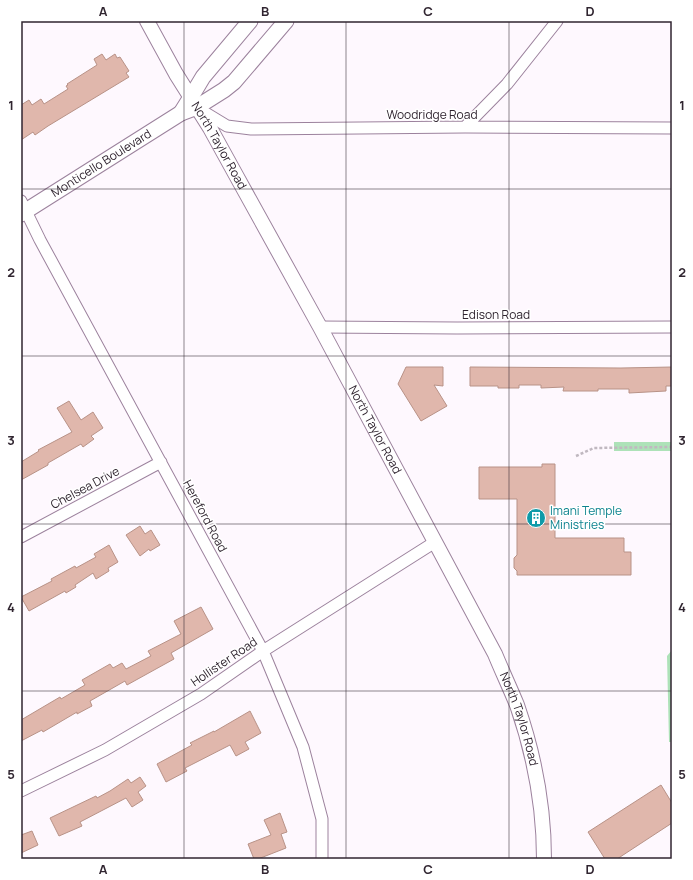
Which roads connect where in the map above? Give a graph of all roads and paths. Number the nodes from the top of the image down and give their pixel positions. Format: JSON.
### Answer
{"nodes":[{"id":1,"x":148,"y":21,"type":"edge"},
{"id":2,"x":250,"y":21,"type":"edge"},
{"id":3,"x":286,"y":21,"type":"edge"},
{"id":4,"x":557,"y":21,"type":"edge"},
{"id":5,"x":194,"y":102,"type":"junction"},
{"id":6,"x":465,"y":127,"type":"junction"},
{"id":7,"x":672,"y":128,"type":"edge"},
{"id":8,"x":23,"y":209,"type":"edge"},
{"id":9,"x":320,"y":327,"type":"junction"},
{"id":10,"x":672,"y":327,"type":"edge"},
{"id":11,"x":672,"y":447,"type":"edge"},
{"id":12,"x":576,"y":456,"type":"dead end"},
{"id":13,"x":161,"y":462,"type":"junction"},
{"id":14,"x":21,"y":537,"type":"edge"},
{"id":15,"x":435,"y":542,"type":"junction"},
{"id":16,"x":263,"y":652,"type":"junction"},
{"id":17,"x":21,"y":791,"type":"edge"},
{"id":18,"x":322,"y":859,"type":"edge"},
{"id":19,"x":544,"y":859,"type":"edge"}],
"edges":[{"from":1,"to":5,"type":"street","name":"North Taylor Road"},
{"from":2,"to":5,"type":"main road"},
{"from":3,"to":5,"type":"main road","name":"Monticello Boulevard"},
{"from":4,"to":6,"type":"street"},
{"from":5,"to":6,"type":"street","name":"Woodridge Road"},
{"from":5,"to":8,"type":"main road","name":"Monticello Boulevard"},
{"from":5,"to":9,"type":"street","name":"North Taylor Road"},
{"from":6,"to":7,"type":"street","name":"Woodridge Road"},
{"from":8,"to":13,"type":"street","name":"Hereford Road"},
{"from":9,"to":10,"type":"street","name":"Edison Road"},
{"from":9,"to":15,"type":"street","name":"North Taylor Road"},
{"from":11,"to":12,"type":"path"},
{"from":13,"to":14,"type":"street","name":"Chelsea Drive"},
{"from":13,"to":16,"type":"street","name":"Hereford Road"},
{"from":15,"to":16,"type":"street","name":"Hollister Road"},
{"from":15,"to":19,"type":"street","name":"North Taylor Road"},
{"from":16,"to":17,"type":"street","name":"Hollister Road"},
{"from":16,"to":18,"type":"street","name":"Hereford Road"}]}
